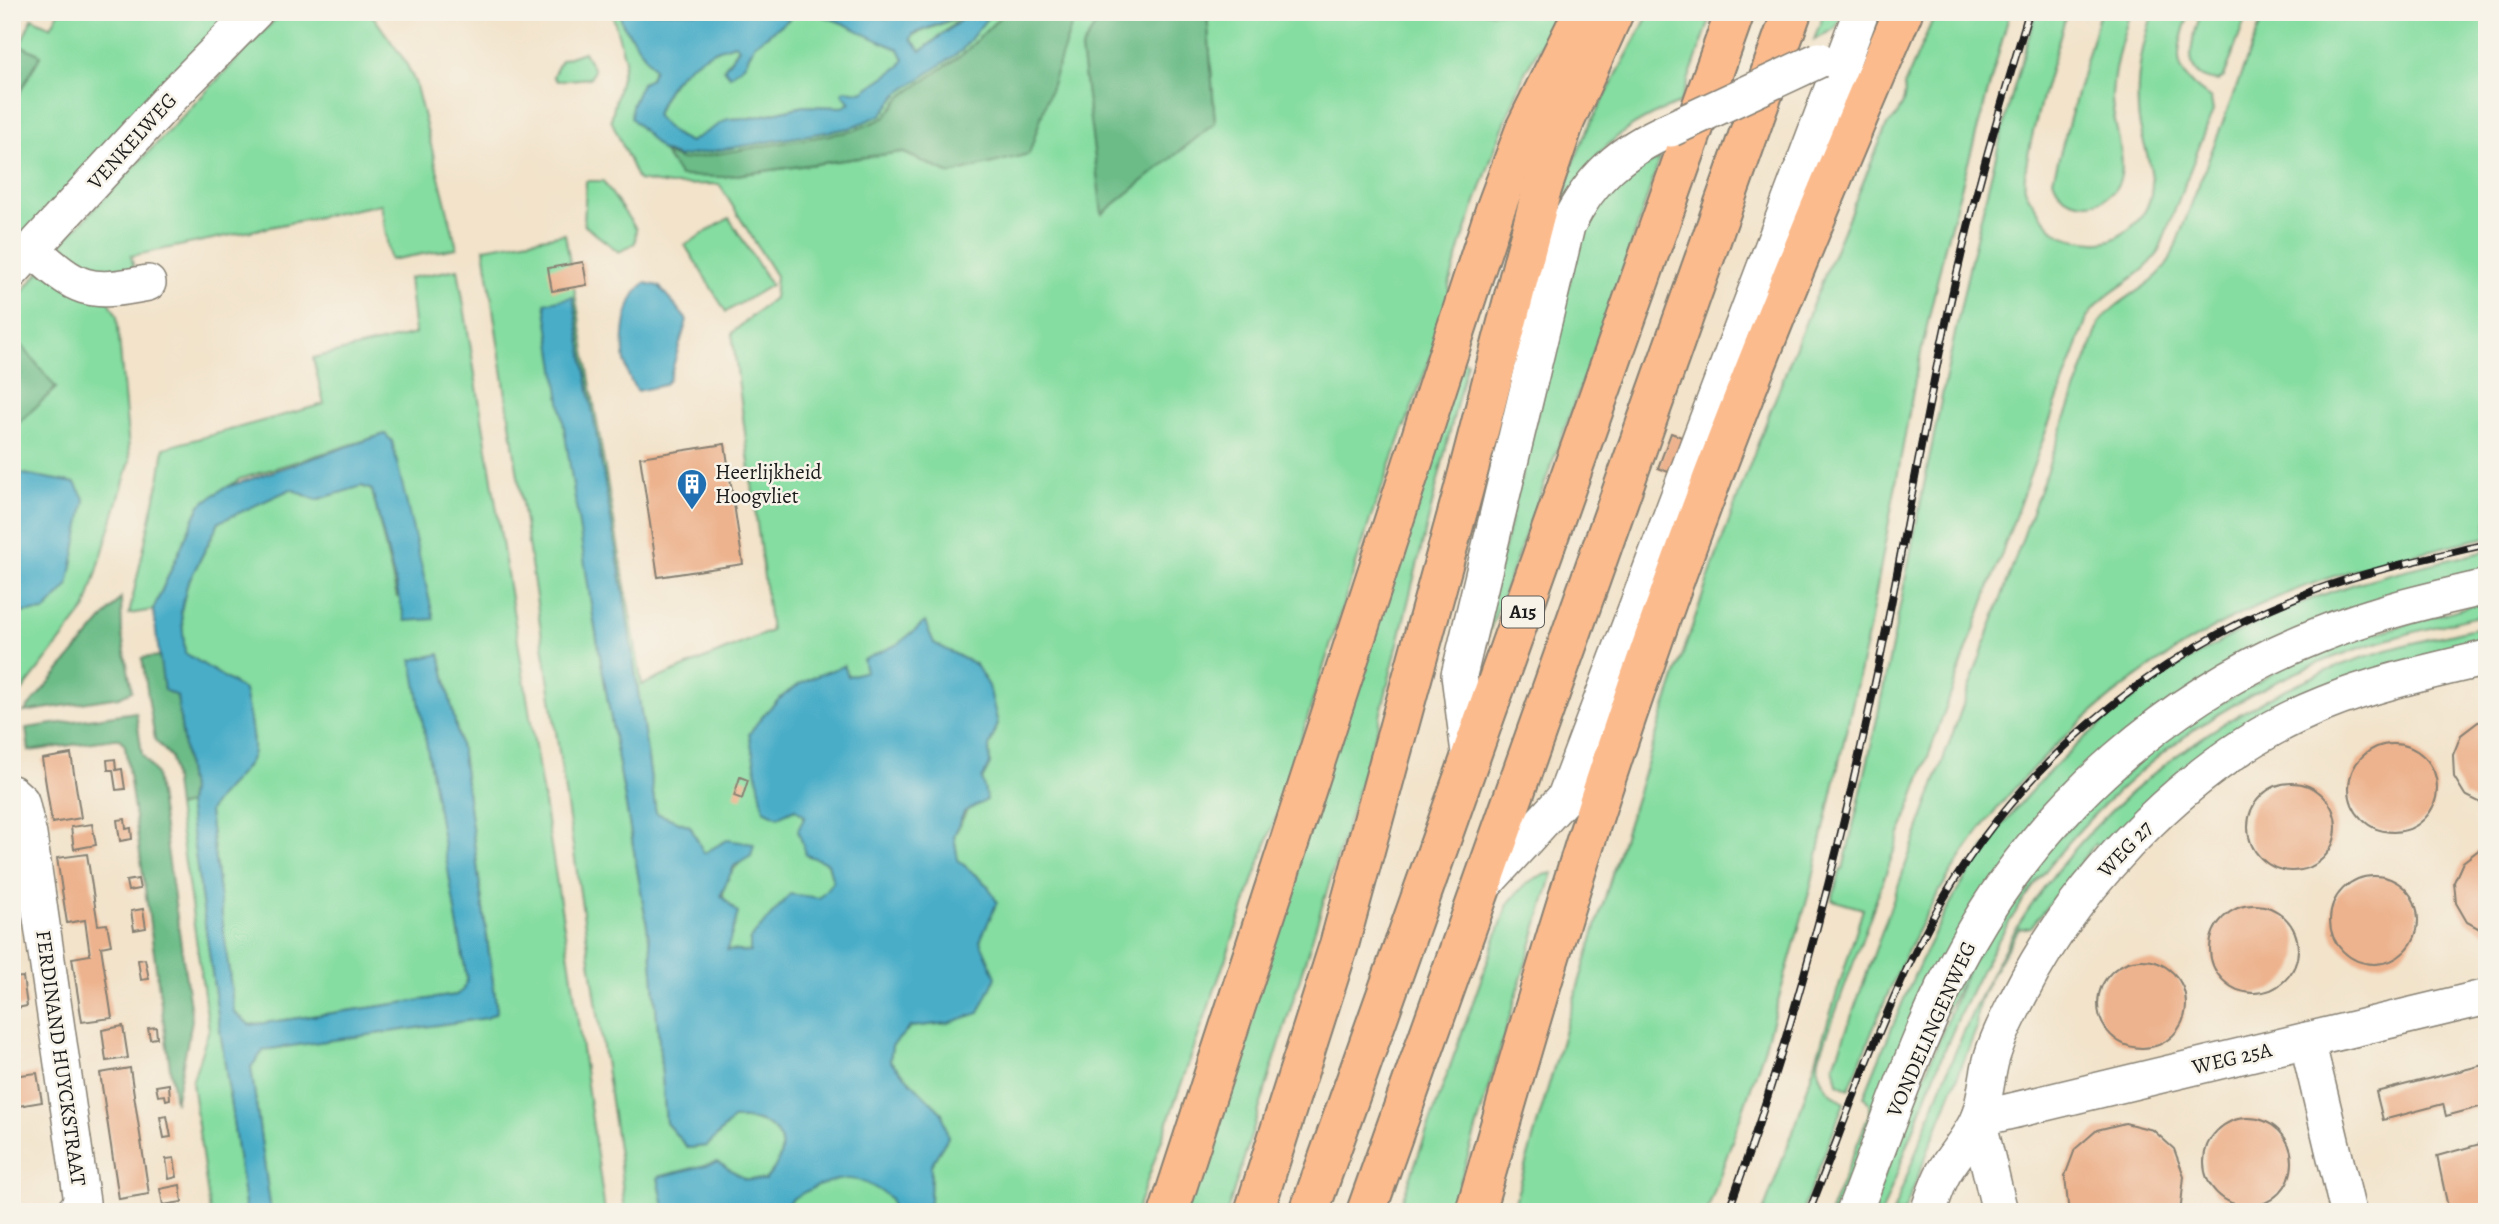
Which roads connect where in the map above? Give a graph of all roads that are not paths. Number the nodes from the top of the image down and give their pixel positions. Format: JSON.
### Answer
{"nodes":[{"id":1,"x":255,"y":12,"type":"edge"},
{"id":2,"x":1583,"y":12,"type":"edge"},
{"id":3,"x":1614,"y":12,"type":"edge"},
{"id":4,"x":1735,"y":12,"type":"edge"},
{"id":5,"x":1791,"y":12,"type":"edge"},
{"id":6,"x":1861,"y":12,"type":"edge"},
{"id":7,"x":1903,"y":12,"type":"edge"},
{"id":8,"x":1832,"y":54,"type":"junction"},
{"id":9,"x":22,"y":260,"type":"edge"},
{"id":10,"x":148,"y":283,"type":"dead end"},
{"id":11,"x":2487,"y":587,"type":"edge"},
{"id":12,"x":2487,"y":658,"type":"edge"},
{"id":13,"x":1470,"y":761,"type":"junction"},
{"id":14,"x":12,"y":793,"type":"edge"},
{"id":15,"x":1481,"y":887,"type":"junction"},
{"id":16,"x":2487,"y":997,"type":"edge"},
{"id":17,"x":2307,"y":1040,"type":"junction"},
{"id":18,"x":1978,"y":1119,"type":"junction"},
{"id":19,"x":78,"y":1207,"type":"edge"},
{"id":20,"x":1169,"y":1212,"type":"edge"},
{"id":21,"x":1254,"y":1212,"type":"edge"},
{"id":22,"x":1309,"y":1212,"type":"edge"},
{"id":23,"x":1366,"y":1212,"type":"edge"},
{"id":24,"x":1475,"y":1212,"type":"edge"},
{"id":25,"x":1854,"y":1212,"type":"edge"},
{"id":26,"x":1928,"y":1212,"type":"edge"},
{"id":27,"x":2000,"y":1212,"type":"edge"},
{"id":28,"x":2348,"y":1212,"type":"edge"}],
"edges":[{"from":1,"to":9,"type":"street","name":"VENKELWEG"},
{"from":2,"to":20,"type":"highway"},
{"from":3,"to":21,"type":"highway"},
{"from":4,"to":13,"type":"highway","number":"A15"},
{"from":5,"to":15,"type":"highway","number":"A15"},
{"from":6,"to":8,"type":"street"},
{"from":7,"to":24,"type":"highway"},
{"from":8,"to":13,"type":"street","bridge":true},
{"from":8,"to":15,"type":"street"},
{"from":9,"to":10,"type":"street"},
{"from":11,"to":25,"type":"street","name":"VONDELINGENWEG"},
{"from":12,"to":18,"type":"street","name":"WEG 27"},
{"from":13,"to":22,"type":"highway","number":"A15"},
{"from":14,"to":19,"type":"street","name":"FERDINAND HUYCKSTRAAT"},
{"from":15,"to":23,"type":"highway","number":"A15"},
{"from":16,"to":17,"type":"street","name":"WEG 25A"},
{"from":17,"to":18,"type":"street","name":"WEG 25A"},
{"from":17,"to":28,"type":"street"},
{"from":18,"to":26,"type":"street","name":"WEG 27"},
{"from":18,"to":27,"type":"street"}]}
